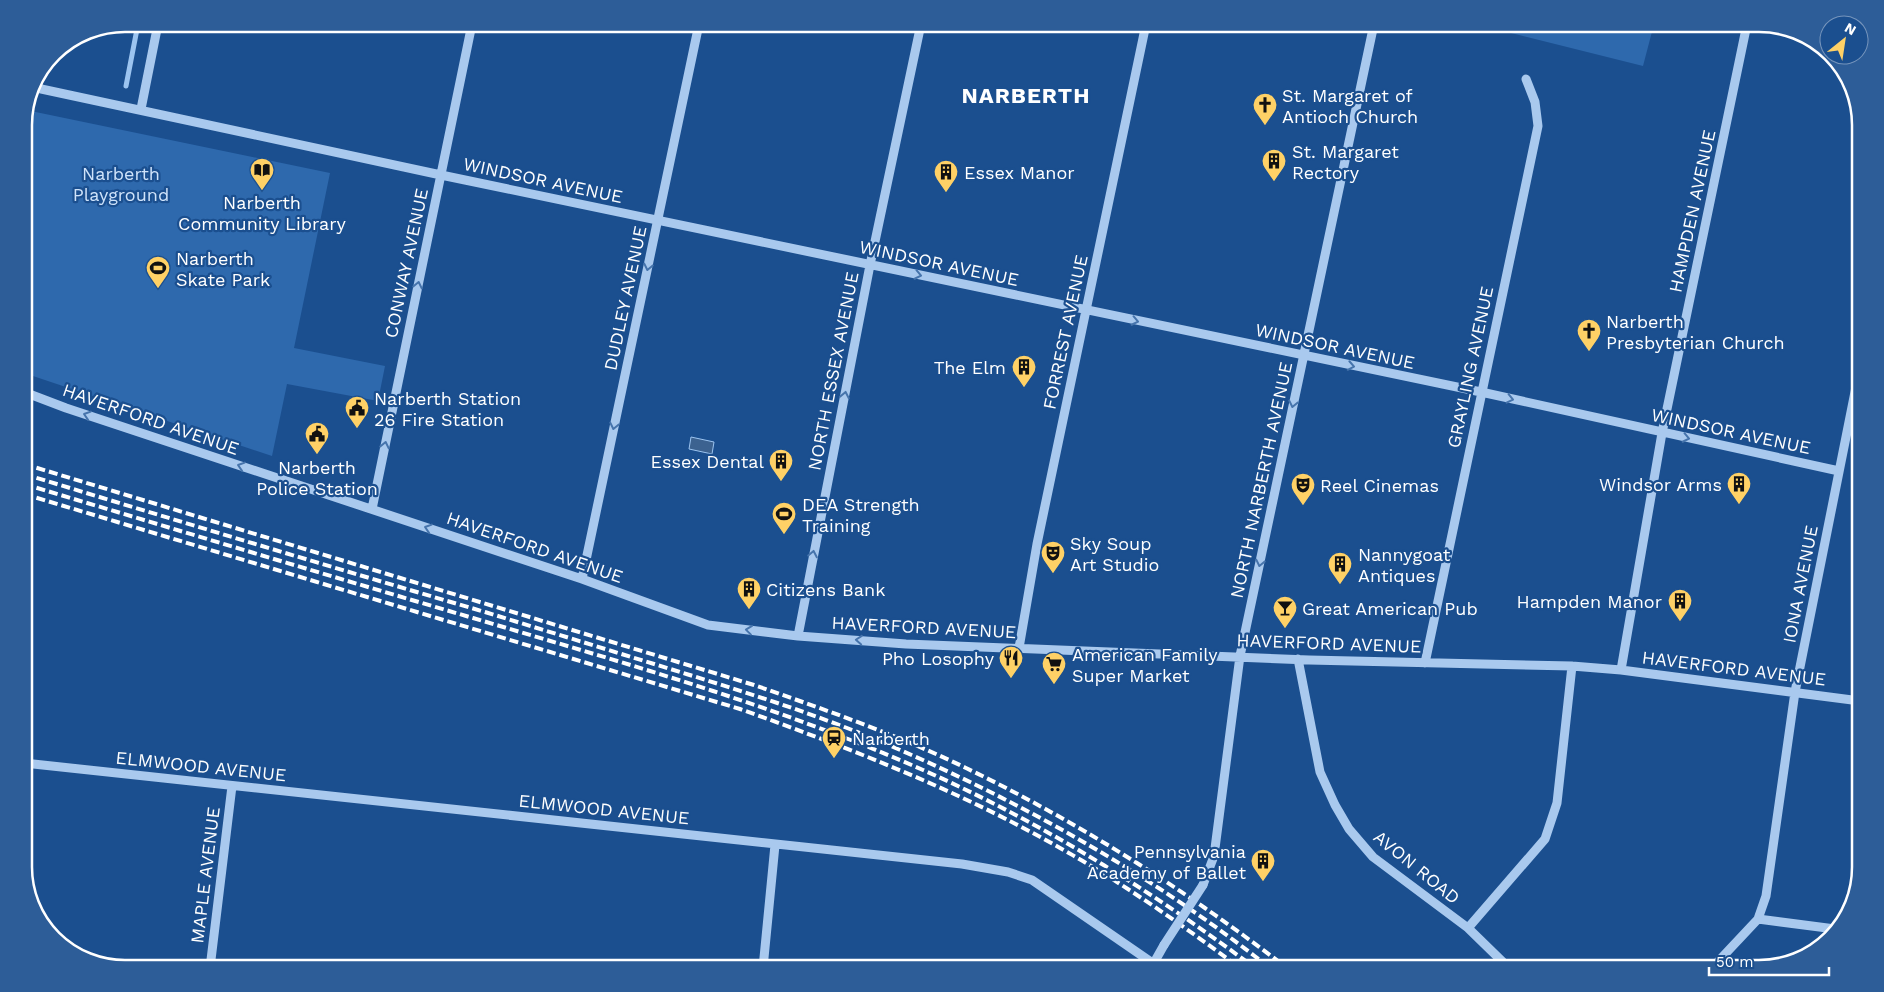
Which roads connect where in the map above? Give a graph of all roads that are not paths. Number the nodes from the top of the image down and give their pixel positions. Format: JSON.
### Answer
{"nodes":[{"id":1,"x":156,"y":32,"type":"edge"},
{"id":2,"x":470,"y":32,"type":"edge"},
{"id":3,"x":697,"y":32,"type":"edge"},
{"id":4,"x":919,"y":32,"type":"edge"},
{"id":5,"x":1144,"y":32,"type":"edge"},
{"id":6,"x":1372,"y":32,"type":"edge"},
{"id":7,"x":1745,"y":32,"type":"edge"},
{"id":8,"x":1526,"y":80,"type":"dead end"},
{"id":9,"x":40,"y":89,"type":"edge"},
{"id":10,"x":141,"y":109,"type":"junction"},
{"id":11,"x":441,"y":176,"type":"junction"},
{"id":12,"x":658,"y":220,"type":"junction"},
{"id":13,"x":870,"y":265,"type":"junction"},
{"id":14,"x":1087,"y":311,"type":"junction"},
{"id":15,"x":1303,"y":356,"type":"junction"},
{"id":16,"x":1481,"y":392,"type":"junction"},
{"id":17,"x":33,"y":395,"type":"edge"},
{"id":18,"x":1851,"y":417,"type":"edge"},
{"id":19,"x":1662,"y":433,"type":"junction"},
{"id":20,"x":1839,"y":470,"type":"junction"},
{"id":21,"x":372,"y":510,"type":"junction"},
{"id":22,"x":582,"y":579,"type":"junction"},
{"id":23,"x":798,"y":636,"type":"junction"},
{"id":24,"x":1019,"y":648,"type":"junction"},
{"id":25,"x":1240,"y":656,"type":"junction"},
{"id":26,"x":1298,"y":659,"type":"junction"},
{"id":27,"x":1424,"y":663,"type":"junction"},
{"id":28,"x":1572,"y":666,"type":"junction"},
{"id":29,"x":1621,"y":670,"type":"junction"},
{"id":30,"x":1795,"y":692,"type":"junction"},
{"id":31,"x":1852,"y":700,"type":"edge"},
{"id":32,"x":33,"y":764,"type":"edge"},
{"id":33,"x":232,"y":786,"type":"junction"},
{"id":34,"x":775,"y":845,"type":"junction"},
{"id":35,"x":1758,"y":918,"type":"junction"},
{"id":36,"x":1468,"y":928,"type":"junction"},
{"id":37,"x":1828,"y":928,"type":"edge"},
{"id":38,"x":211,"y":960,"type":"edge"},
{"id":39,"x":764,"y":960,"type":"edge"},
{"id":40,"x":1144,"y":960,"type":"edge"},
{"id":41,"x":1155,"y":960,"type":"edge"},
{"id":42,"x":1501,"y":960,"type":"edge"},
{"id":43,"x":1719,"y":960,"type":"edge"}],
"edges":[{"from":1,"to":10,"type":"street"},
{"from":2,"to":11,"type":"street","name":"CONWAY AVENUE"},
{"from":3,"to":12,"type":"street","name":"DUDLEY AVENUE"},
{"from":4,"to":13,"type":"street","name":"NORTH ESSEX AVENUE"},
{"from":5,"to":14,"type":"street","name":"FORREST AVENUE"},
{"from":6,"to":15,"type":"street","name":"NORTH NARBERTH AVENUE"},
{"from":7,"to":19,"type":"street","name":"HAMPDEN AVENUE"},
{"from":8,"to":16,"type":"street","name":"GRAYLING AVENUE"},
{"from":9,"to":10,"type":"street","name":"WINDSOR AVENUE"},
{"from":10,"to":11,"type":"street","name":"WINDSOR AVENUE"},
{"from":11,"to":12,"type":"street","name":"WINDSOR AVENUE"},
{"from":21,"to":11,"type":"street","name":"CONWAY AVENUE","one_way":true},
{"from":12,"to":13,"type":"street","name":"WINDSOR AVENUE"},
{"from":12,"to":22,"type":"street","name":"DUDLEY AVENUE","one_way":true},
{"from":13,"to":14,"type":"street","name":"WINDSOR AVENUE","one_way":true},
{"from":23,"to":13,"type":"street","name":"NORTH ESSEX AVENUE","one_way":true},
{"from":14,"to":15,"type":"street","name":"WINDSOR AVENUE","one_way":true},
{"from":14,"to":24,"type":"street","name":"FORREST AVENUE"},
{"from":15,"to":16,"type":"street","name":"WINDSOR AVENUE","one_way":true},
{"from":15,"to":25,"type":"street","name":"NORTH NARBERTH AVENUE","one_way":true},
{"from":16,"to":19,"type":"street","name":"WINDSOR AVENUE","one_way":true},
{"from":16,"to":27,"type":"street","name":"GRAYLING AVENUE"},
{"from":21,"to":17,"type":"street","name":"HAVERFORD AVENUE","one_way":true},
{"from":18,"to":20,"type":"street","name":"IONA AVENUE"},
{"from":19,"to":20,"type":"street","name":"WINDSOR AVENUE","one_way":true},
{"from":19,"to":29,"type":"street","name":"HAMPDEN AVENUE"},
{"from":20,"to":30,"type":"street","name":"IONA AVENUE"},
{"from":22,"to":21,"type":"street","name":"HAVERFORD AVENUE","one_way":true},
{"from":23,"to":22,"type":"street","name":"HAVERFORD AVENUE","one_way":true},
{"from":24,"to":23,"type":"street","name":"HAVERFORD AVENUE","one_way":true},
{"from":24,"to":25,"type":"street","name":"HAVERFORD AVENUE"},
{"from":25,"to":26,"type":"street","name":"HAVERFORD AVENUE"},
{"from":25,"to":41,"type":"street","name":"NORTH NARBERTH AVENUE","bridge":true},
{"from":26,"to":27,"type":"street","name":"HAVERFORD AVENUE"},
{"from":26,"to":36,"type":"street","name":"AVON ROAD"},
{"from":27,"to":28,"type":"street","name":"HAVERFORD AVENUE"},
{"from":28,"to":29,"type":"street","name":"HAVERFORD AVENUE"},
{"from":28,"to":36,"type":"street"},
{"from":29,"to":30,"type":"street","name":"HAVERFORD AVENUE"},
{"from":30,"to":31,"type":"street","name":"HAVERFORD AVENUE"},
{"from":30,"to":35,"type":"street","name":"IONA AVENUE"},
{"from":32,"to":33,"type":"street","name":"ELMWOOD AVENUE"},
{"from":33,"to":34,"type":"street","name":"ELMWOOD AVENUE"},
{"from":33,"to":38,"type":"street","name":"MAPLE AVENUE"},
{"from":34,"to":39,"type":"street"},
{"from":34,"to":40,"type":"street","name":"ELMWOOD AVENUE"},
{"from":35,"to":37,"type":"street"},
{"from":35,"to":43,"type":"street","name":"IONA AVENUE"},
{"from":36,"to":42,"type":"street","name":"AVON ROAD"}]}
